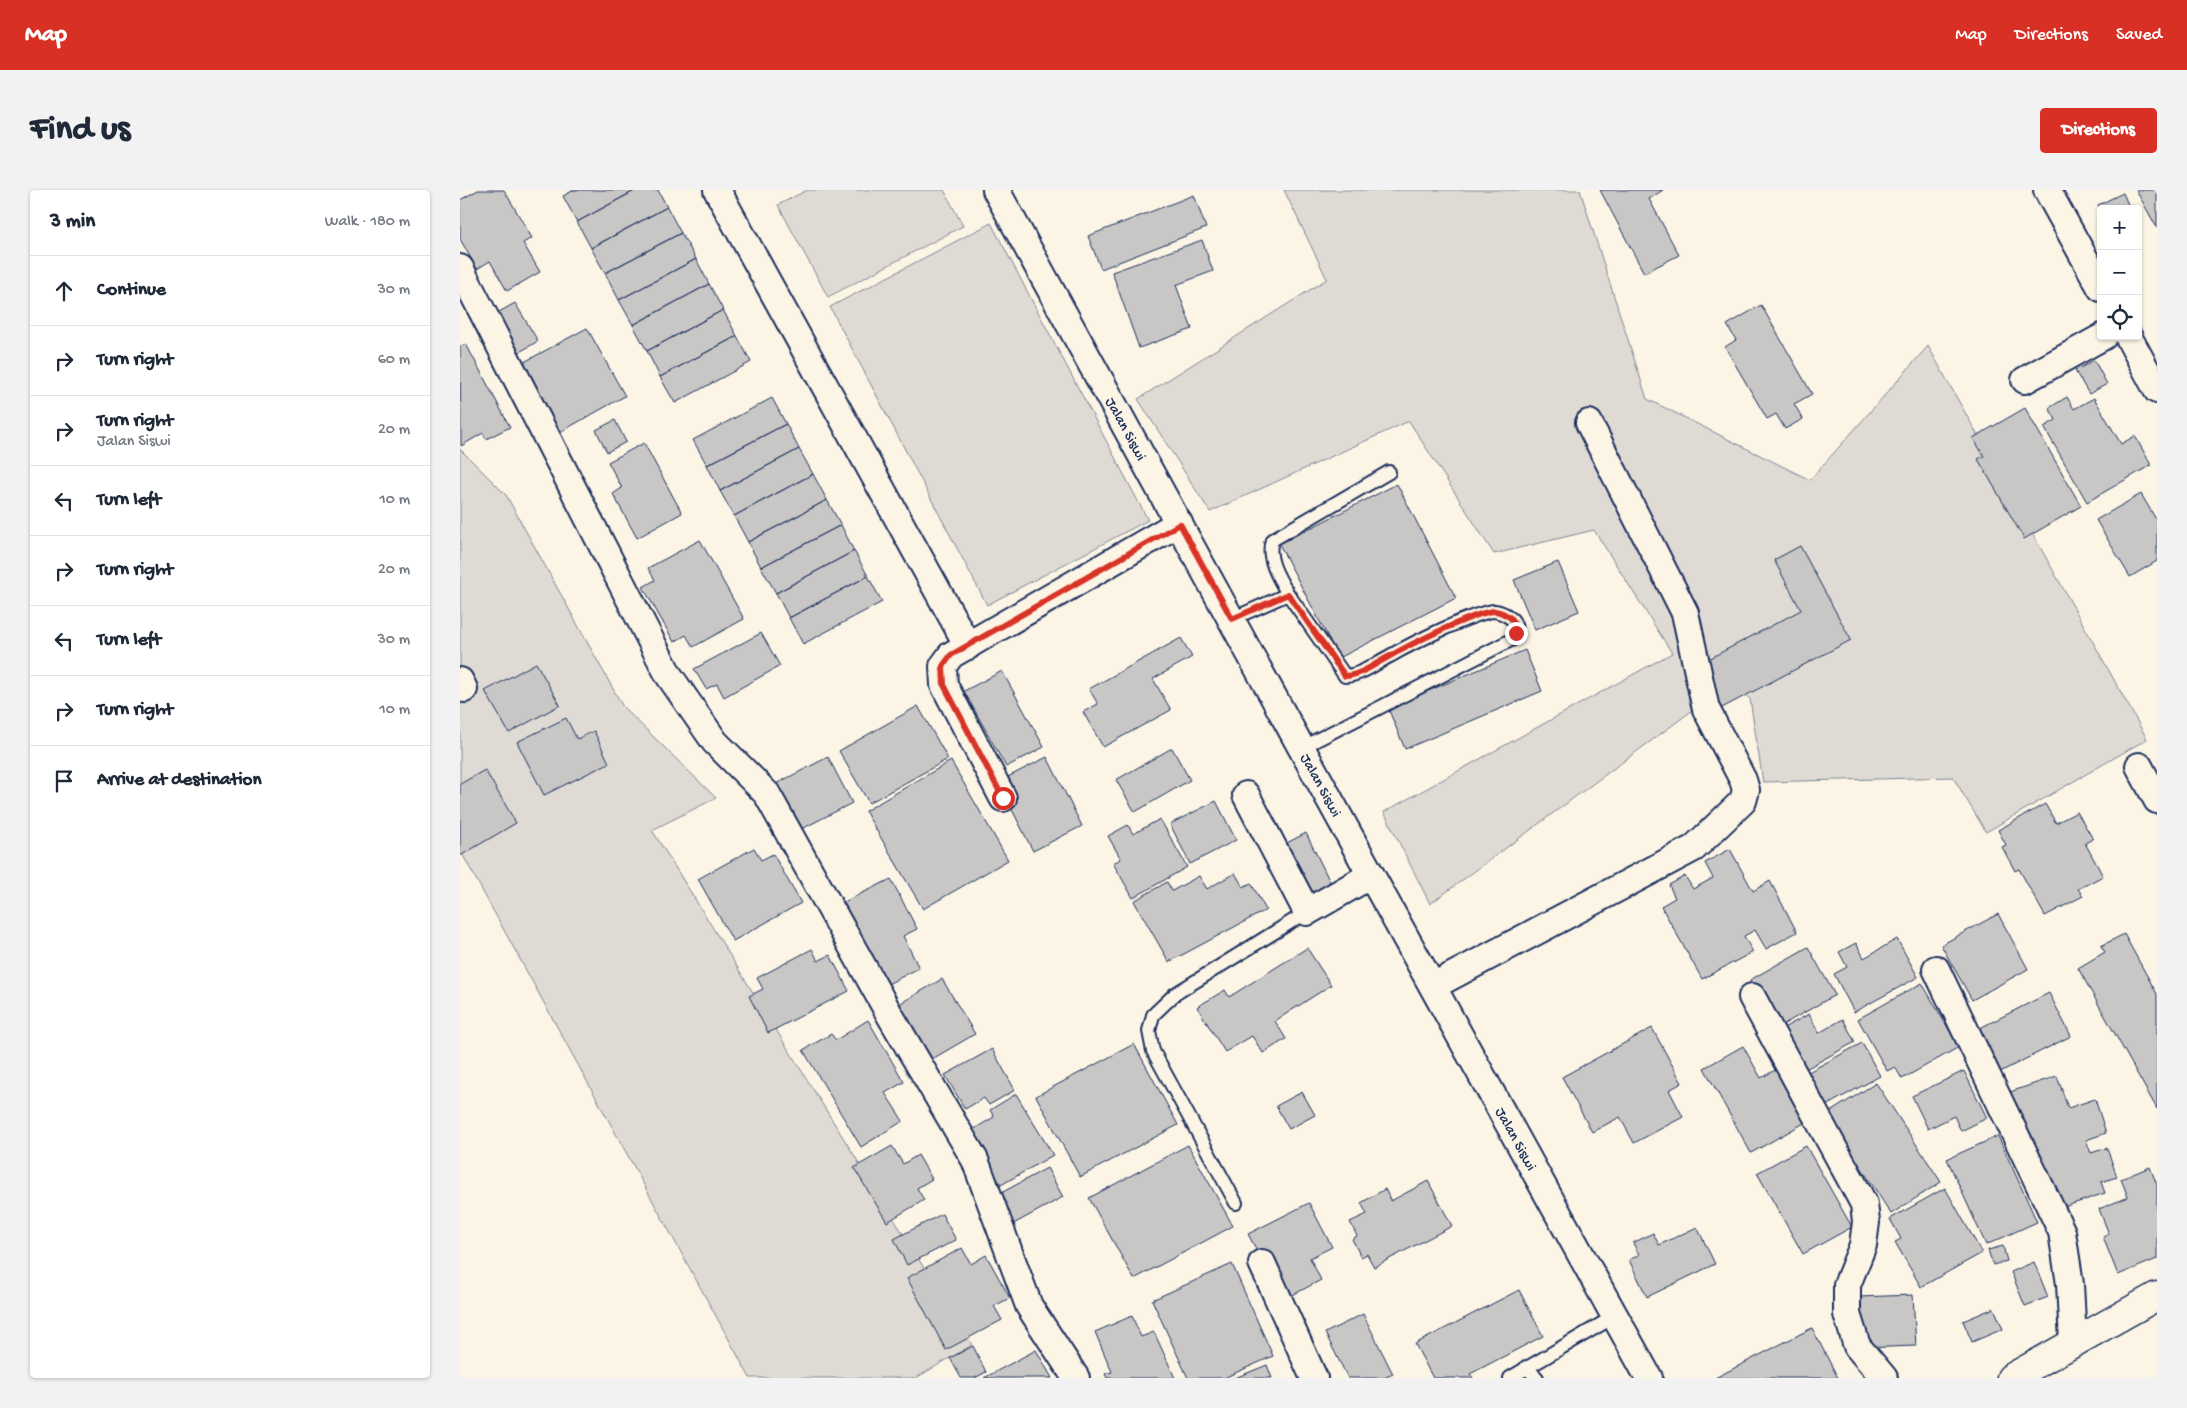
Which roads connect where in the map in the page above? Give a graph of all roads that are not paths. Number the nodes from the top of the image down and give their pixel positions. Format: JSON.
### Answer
{"nodes":[{"id":1,"x":717,"y":190,"type":"edge"},
{"id":2,"x":996,"y":190,"type":"edge"},
{"id":3,"x":2047,"y":190,"type":"edge"},
{"id":4,"x":460,"y":268,"type":"edge"},
{"id":5,"x":2097,"y":281,"type":"edge"},
{"id":6,"x":2097,"y":340,"type":"edge"},
{"id":7,"x":2130,"y":340,"type":"edge"},
{"id":8,"x":2025,"y":380,"type":"dead end"},
{"id":9,"x":2157,"y":390,"type":"edge"},
{"id":10,"x":1589,"y":423,"type":"dead end"},
{"id":11,"x":1389,"y":472,"type":"dead end"},
{"id":12,"x":1180,"y":524,"type":"junction"},
{"id":13,"x":1288,"y":594,"type":"junction"},
{"id":14,"x":1232,"y":619,"type":"junction"},
{"id":15,"x":968,"y":646,"type":"junction"},
{"id":16,"x":1302,"y":747,"type":"junction"},
{"id":17,"x":2139,"y":766,"type":"dead end"},
{"id":18,"x":1246,"y":795,"type":"dead end"},
{"id":19,"x":1003,"y":798,"type":"dead end"},
{"id":20,"x":2157,"y":800,"type":"edge"},
{"id":21,"x":1371,"y":875,"type":"junction"},
{"id":22,"x":1307,"y":912,"type":"junction"},
{"id":23,"x":1936,"y":969,"type":"dead end"},
{"id":24,"x":1433,"y":986,"type":"junction"},
{"id":25,"x":1752,"y":997,"type":"dead end"},
{"id":26,"x":1236,"y":1203,"type":"dead end"},
{"id":27,"x":1262,"y":1263,"type":"dead end"},
{"id":28,"x":2157,"y":1296,"type":"edge"},
{"id":29,"x":1615,"y":1316,"type":"junction"},
{"id":30,"x":2073,"y":1342,"type":"junction"},
{"id":31,"x":1526,"y":1367,"type":"junction"},
{"id":32,"x":2024,"y":1375,"type":"edge"},
{"id":33,"x":1076,"y":1378,"type":"edge"},
{"id":34,"x":1314,"y":1378,"type":"edge"},
{"id":35,"x":1510,"y":1378,"type":"edge"},
{"id":36,"x":1537,"y":1378,"type":"edge"},
{"id":37,"x":1649,"y":1378,"type":"edge"},
{"id":38,"x":1884,"y":1378,"type":"edge"}],
"edges":[{"from":1,"to":15,"type":"street"},
{"from":2,"to":12,"type":"street","name":"Jalan Siswi"},
{"from":3,"to":5,"type":"street"},
{"from":4,"to":33,"type":"street"},
{"from":6,"to":8,"type":"street"},
{"from":7,"to":9,"type":"street"},
{"from":10,"to":24,"type":"street"},
{"from":11,"to":13,"type":"lane"},
{"from":12,"to":14,"type":"street","name":"Jalan Siswi"},
{"from":12,"to":15,"type":"street"},
{"from":13,"to":14,"type":"lane"},
{"from":13,"to":16,"type":"lane"},
{"from":14,"to":16,"type":"street","name":"Jalan Siswi"},
{"from":15,"to":19,"type":"street"},
{"from":16,"to":21,"type":"street","name":"Jalan Siswi"},
{"from":17,"to":20,"type":"street"},
{"from":18,"to":22,"type":"street"},
{"from":21,"to":22,"type":"street"},
{"from":21,"to":24,"type":"street","name":"Jalan Siswi"},
{"from":22,"to":26,"type":"lane"},
{"from":23,"to":30,"type":"street"},
{"from":24,"to":29,"type":"street","name":"Jalan Siswi"},
{"from":25,"to":38,"type":"street"},
{"from":27,"to":34,"type":"street"},
{"from":28,"to":30,"type":"street"},
{"from":29,"to":31,"type":"lane"},
{"from":29,"to":37,"type":"street","name":"Jalan Siswi"},
{"from":30,"to":32,"type":"street"},
{"from":31,"to":35,"type":"lane"},
{"from":31,"to":36,"type":"lane"}]}
